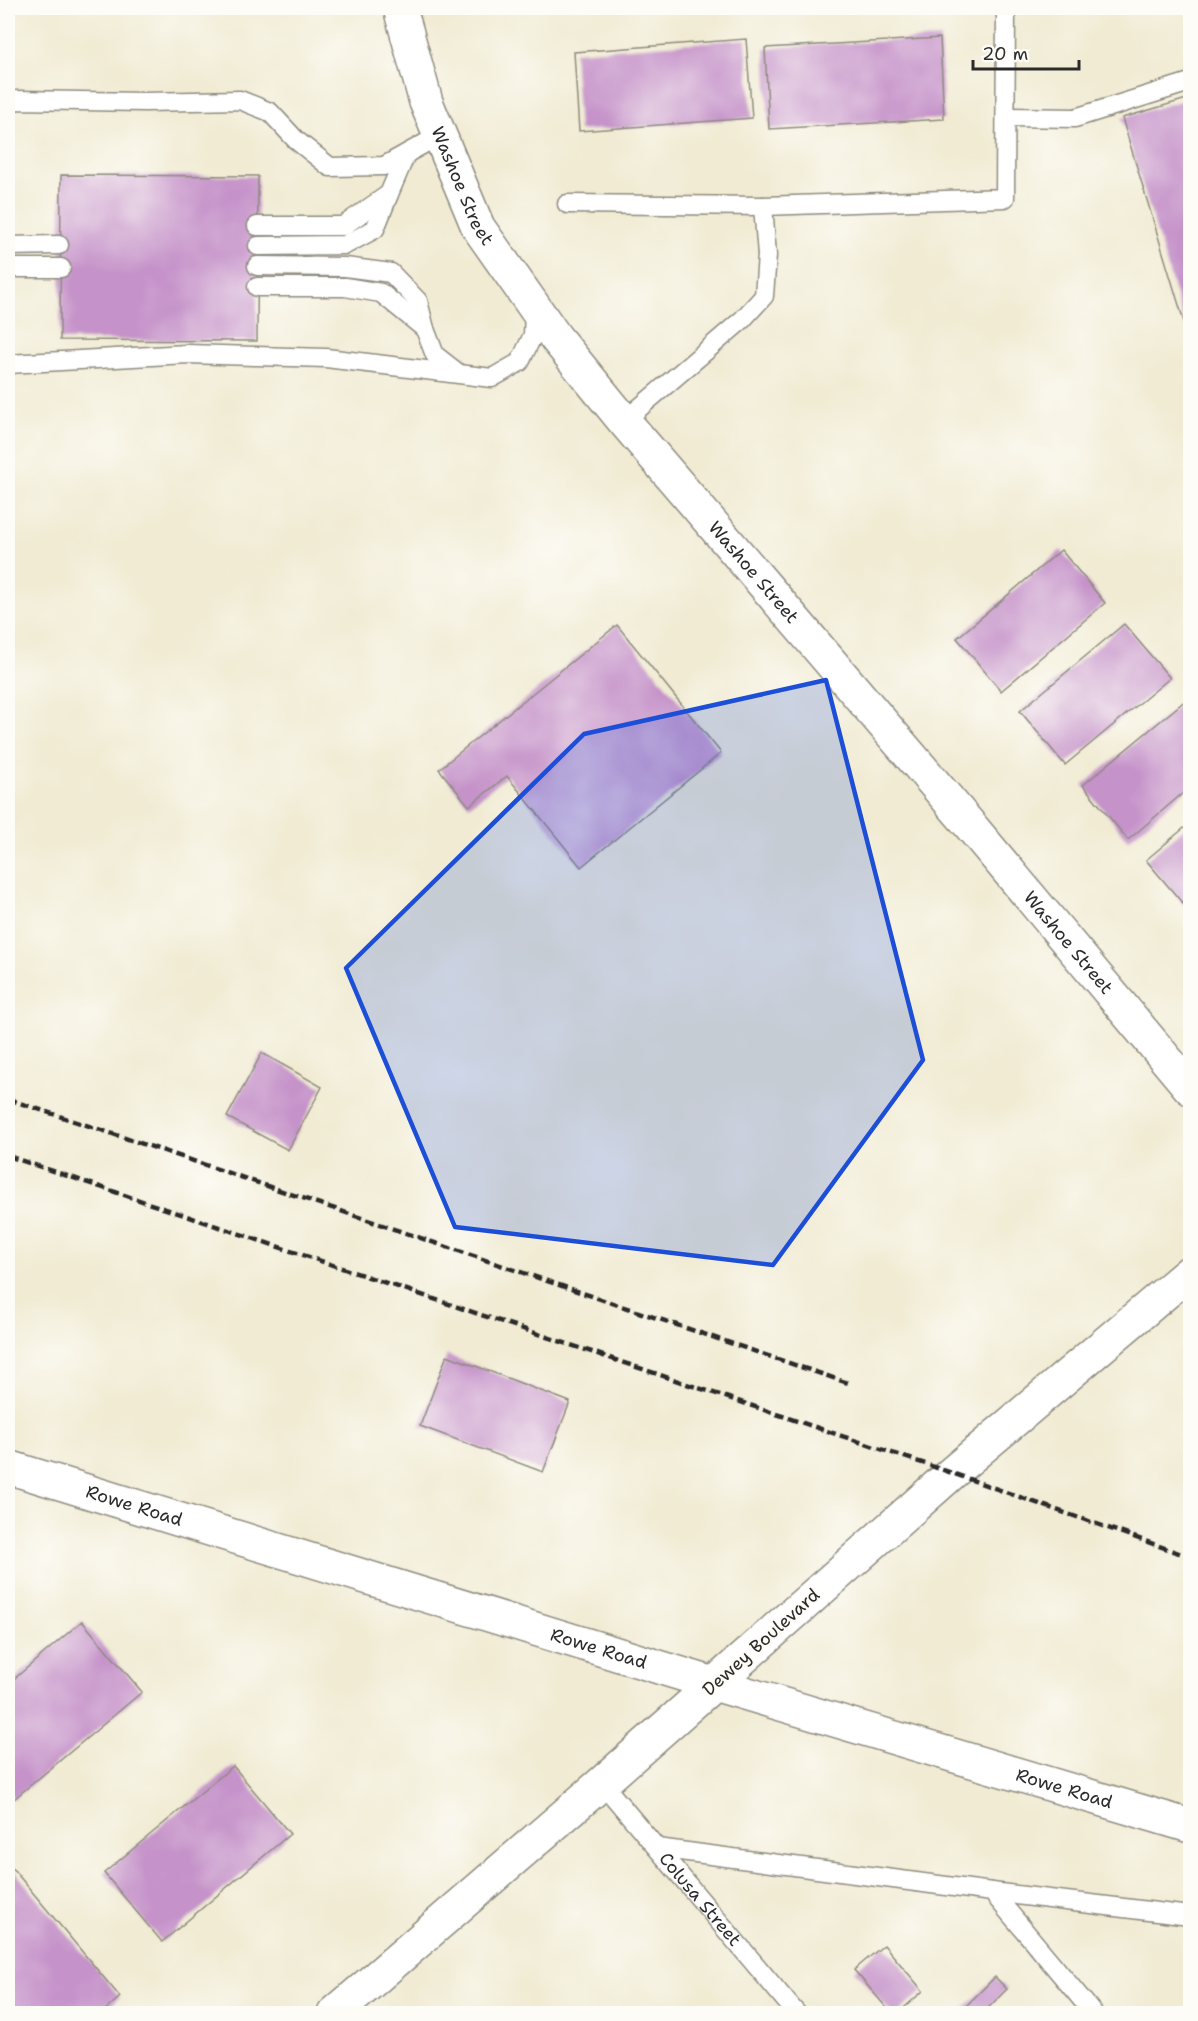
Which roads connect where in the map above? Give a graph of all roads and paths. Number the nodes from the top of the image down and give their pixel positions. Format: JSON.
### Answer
{"nodes":[{"id":1,"x":400,"y":8,"type":"edge"},
{"id":2,"x":1006,"y":8,"type":"edge"},
{"id":3,"x":1191,"y":82,"type":"edge"},
{"id":4,"x":8,"y":103,"type":"edge"},
{"id":5,"x":1006,"y":117,"type":"junction"},
{"id":6,"x":440,"y":135,"type":"junction"},
{"id":7,"x":406,"y":154,"type":"junction"},
{"id":8,"x":390,"y":194,"type":"junction"},
{"id":9,"x":567,"y":204,"type":"dead end"},
{"id":10,"x":763,"y":206,"type":"junction"},
{"id":11,"x":258,"y":226,"type":"dead end"},
{"id":12,"x":59,"y":245,"type":"dead end"},
{"id":13,"x":8,"y":246,"type":"edge"},
{"id":14,"x":258,"y":246,"type":"dead end"},
{"id":15,"x":257,"y":266,"type":"dead end"},
{"id":16,"x":8,"y":268,"type":"edge"},
{"id":17,"x":61,"y":268,"type":"dead end"},
{"id":18,"x":257,"y":287,"type":"dead end"},
{"id":19,"x":534,"y":307,"type":"junction"},
{"id":20,"x":425,"y":329,"type":"junction"},
{"id":21,"x":8,"y":364,"type":"edge"},
{"id":22,"x":460,"y":375,"type":"junction"},
{"id":23,"x":624,"y":421,"type":"junction"},
{"id":24,"x":1191,"y":1088,"type":"edge"},
{"id":25,"x":1191,"y":1272,"type":"edge"},
{"id":26,"x":8,"y":1467,"type":"edge"},
{"id":27,"x":714,"y":1684,"type":"junction"},
{"id":28,"x":602,"y":1783,"type":"junction"},
{"id":29,"x":1191,"y":1826,"type":"edge"},
{"id":30,"x":657,"y":1848,"type":"junction"},
{"id":31,"x":992,"y":1892,"type":"junction"},
{"id":32,"x":1191,"y":1917,"type":"edge"},
{"id":33,"x":334,"y":2013,"type":"edge"},
{"id":34,"x":797,"y":2013,"type":"edge"},
{"id":35,"x":1094,"y":2013,"type":"edge"}],
"edges":[{"from":1,"to":6,"type":"street","name":"Washoe Street"},
{"from":2,"to":5,"type":"lane"},
{"from":3,"to":5,"type":"lane"},
{"from":4,"to":7,"type":"lane"},
{"from":5,"to":10,"type":"lane"},
{"from":6,"to":7,"type":"lane"},
{"from":6,"to":19,"type":"street","name":"Washoe Street"},
{"from":7,"to":8,"type":"lane"},
{"from":8,"to":11,"type":"lane"},
{"from":8,"to":14,"type":"lane"},
{"from":9,"to":10,"type":"lane"},
{"from":10,"to":23,"type":"lane"},
{"from":12,"to":13,"type":"lane"},
{"from":15,"to":20,"type":"lane"},
{"from":16,"to":17,"type":"lane"},
{"from":18,"to":20,"type":"lane"},
{"from":19,"to":22,"type":"lane"},
{"from":19,"to":23,"type":"street","name":"Washoe Street"},
{"from":20,"to":22,"type":"lane"},
{"from":21,"to":22,"type":"lane"},
{"from":23,"to":24,"type":"street","name":"Washoe Street"},
{"from":25,"to":27,"type":"street","name":"Dewey Boulevard"},
{"from":26,"to":27,"type":"street","name":"Rowe Road"},
{"from":27,"to":28,"type":"street","name":"Dewey Boulevard"},
{"from":27,"to":29,"type":"street","name":"Rowe Road"},
{"from":28,"to":30,"type":"lane","name":"Colusa Street"},
{"from":28,"to":33,"type":"street","name":"Dewey Boulevard"},
{"from":30,"to":31,"type":"lane"},
{"from":30,"to":34,"type":"lane","name":"Colusa Street"},
{"from":31,"to":32,"type":"lane"},
{"from":31,"to":35,"type":"lane"}]}
